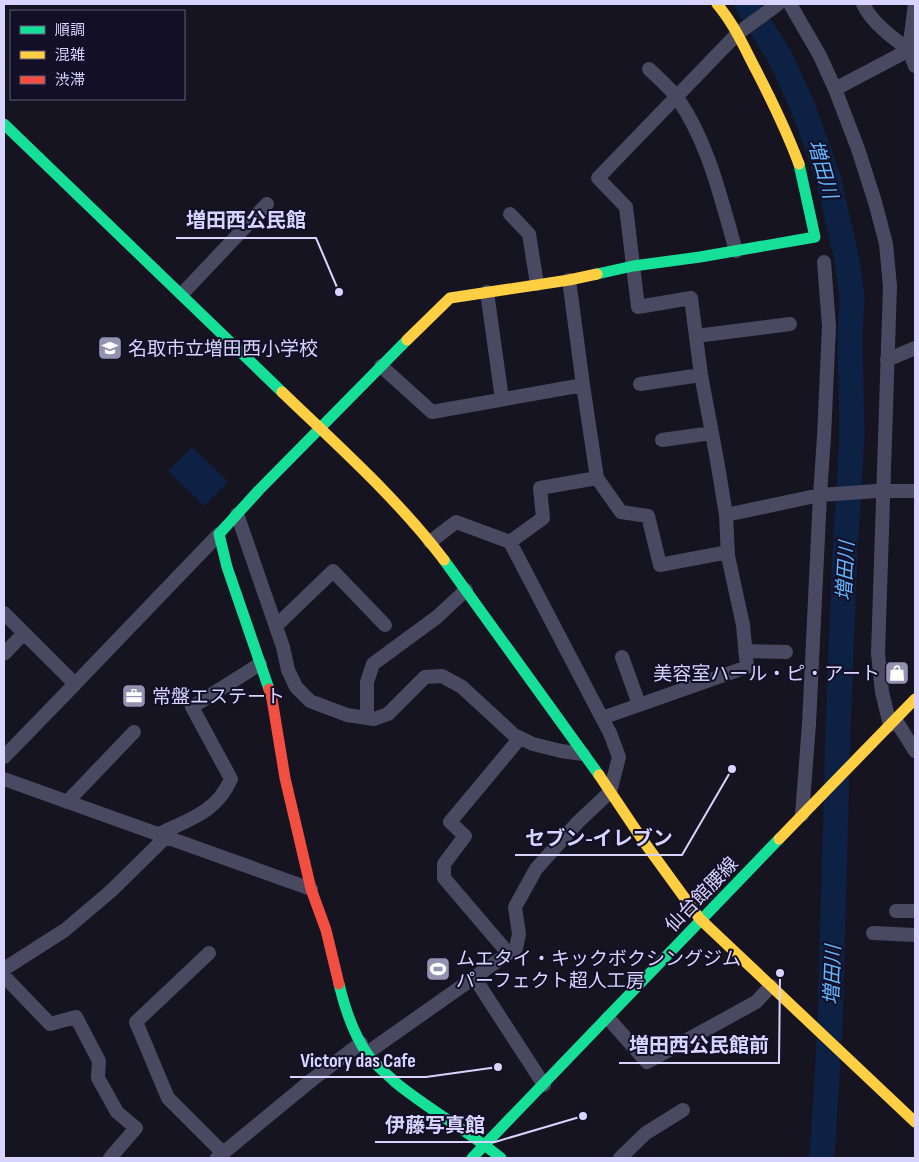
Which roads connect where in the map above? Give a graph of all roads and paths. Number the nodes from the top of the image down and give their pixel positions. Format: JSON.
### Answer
{"nodes":[{"id":1,"x":717,"y":4,"type":"edge"},
{"id":2,"x":778,"y":4,"type":"edge"},
{"id":3,"x":790,"y":4,"type":"edge"},
{"id":4,"x":863,"y":4,"type":"edge"},
{"id":5,"x":914,"y":4,"type":"edge"},
{"id":6,"x":740,"y":31,"type":"junction"},
{"id":7,"x":909,"y":50,"type":"junction"},
{"id":8,"x":915,"y":66,"type":"edge"},
{"id":9,"x":648,"y":68,"type":"dead end"},
{"id":10,"x":836,"y":89,"type":"junction"},
{"id":11,"x":676,"y":97,"type":"junction"},
{"id":12,"x":4,"y":124,"type":"edge"},
{"id":13,"x":267,"y":204,"type":"dead end"},
{"id":14,"x":510,"y":214,"type":"dead end"},
{"id":15,"x":736,"y":252,"type":"junction"},
{"id":16,"x":824,"y":262,"type":"dead end"},
{"id":17,"x":633,"y":266,"type":"junction"},
{"id":18,"x":569,"y":280,"type":"junction"},
{"id":19,"x":537,"y":284,"type":"junction"},
{"id":20,"x":487,"y":292,"type":"junction"},
{"id":21,"x":182,"y":294,"type":"junction"},
{"id":22,"x":790,"y":324,"type":"dead end"},
{"id":23,"x":696,"y":336,"type":"junction"},
{"id":24,"x":915,"y":348,"type":"edge"},
{"id":25,"x":887,"y":360,"type":"junction"},
{"id":26,"x":381,"y":366,"type":"junction"},
{"id":27,"x":701,"y":375,"type":"junction"},
{"id":28,"x":640,"y":384,"type":"dead end"},
{"id":29,"x":583,"y":385,"type":"junction"},
{"id":30,"x":502,"y":399,"type":"junction"},
{"id":31,"x":321,"y":428,"type":"junction"},
{"id":32,"x":712,"y":433,"type":"junction"},
{"id":33,"x":662,"y":440,"type":"dead end"},
{"id":34,"x":597,"y":478,"type":"junction"},
{"id":35,"x":915,"y":490,"type":"edge"},
{"id":36,"x":880,"y":491,"type":"junction"},
{"id":37,"x":820,"y":495,"type":"junction"},
{"id":38,"x":237,"y":514,"type":"junction"},
{"id":39,"x":726,"y":515,"type":"junction"},
{"id":40,"x":219,"y":534,"type":"junction"},
{"id":41,"x":430,"y":542,"type":"junction"},
{"id":42,"x":510,"y":542,"type":"junction"},
{"id":43,"x":728,"y":552,"type":"junction"},
{"id":44,"x":466,"y":590,"type":"junction"},
{"id":45,"x":4,"y":614,"type":"edge"},
{"id":46,"x":385,"y":624,"type":"dead end"},
{"id":47,"x":276,"y":626,"type":"junction"},
{"id":48,"x":24,"y":633,"type":"junction"},
{"id":49,"x":745,"y":651,"type":"junction"},
{"id":50,"x":786,"y":652,"type":"dead end"},
{"id":51,"x":4,"y":654,"type":"edge"},
{"id":52,"x":622,"y":657,"type":"dead end"},
{"id":53,"x":260,"y":664,"type":"junction"},
{"id":54,"x":75,"y":684,"type":"junction"},
{"id":55,"x":915,"y":699,"type":"edge"},
{"id":56,"x":639,"y":704,"type":"junction"},
{"id":57,"x":367,"y":718,"type":"junction"},
{"id":58,"x":602,"y":718,"type":"junction"},
{"id":59,"x":893,"y":722,"type":"junction"},
{"id":60,"x":134,"y":732,"type":"dead end"},
{"id":61,"x":520,"y":738,"type":"junction"},
{"id":62,"x":915,"y":751,"type":"edge"},
{"id":63,"x":583,"y":754,"type":"junction"},
{"id":64,"x":4,"y":758,"type":"edge"},
{"id":65,"x":4,"y":779,"type":"edge"},
{"id":66,"x":610,"y":792,"type":"junction"},
{"id":67,"x":67,"y":802,"type":"junction"},
{"id":68,"x":806,"y":812,"type":"junction"},
{"id":69,"x":162,"y":835,"type":"junction"},
{"id":70,"x":311,"y":889,"type":"junction"},
{"id":71,"x":896,"y":910,"type":"dead end"},
{"id":72,"x":915,"y":911,"type":"edge"},
{"id":73,"x":700,"y":919,"type":"junction"},
{"id":74,"x":873,"y":932,"type":"dead end"},
{"id":75,"x":915,"y":935,"type":"edge"},
{"id":76,"x":208,"y":953,"type":"dead end"},
{"id":77,"x":508,"y":953,"type":"junction"},
{"id":78,"x":4,"y":969,"type":"edge"},
{"id":79,"x":4,"y":976,"type":"edge"},
{"id":80,"x":474,"y":977,"type":"junction"},
{"id":81,"x":771,"y":986,"type":"junction"},
{"id":82,"x":608,"y":1018,"type":"junction"},
{"id":83,"x":363,"y":1048,"type":"junction"},
{"id":84,"x":544,"y":1085,"type":"junction"},
{"id":85,"x":683,"y":1110,"type":"dead end"},
{"id":86,"x":915,"y":1122,"type":"edge"},
{"id":87,"x":486,"y":1145,"type":"junction"},
{"id":88,"x":220,"y":1156,"type":"edge"},
{"id":89,"x":110,"y":1158,"type":"edge"},
{"id":90,"x":472,"y":1158,"type":"edge"},
{"id":91,"x":501,"y":1158,"type":"edge"},
{"id":92,"x":620,"y":1158,"type":"edge"}],
"edges":[{"from":1,"to":6,"type":"street"},
{"from":2,"to":6,"type":"street"},
{"from":3,"to":10,"type":"street"},
{"from":4,"to":7,"type":"street"},
{"from":5,"to":7,"type":"street"},
{"from":6,"to":11,"type":"street"},
{"from":6,"to":15,"type":"street"},
{"from":7,"to":8,"type":"street"},
{"from":7,"to":10,"type":"street"},
{"from":9,"to":11,"type":"street"},
{"from":10,"to":25,"type":"street"},
{"from":11,"to":15,"type":"street"},
{"from":11,"to":17,"type":"street"},
{"from":12,"to":21,"type":"street"},
{"from":13,"to":21,"type":"street"},
{"from":14,"to":19,"type":"street"},
{"from":15,"to":17,"type":"street"},
{"from":16,"to":37,"type":"street"},
{"from":17,"to":18,"type":"street"},
{"from":17,"to":23,"type":"street"},
{"from":18,"to":19,"type":"street"},
{"from":18,"to":29,"type":"street"},
{"from":19,"to":20,"type":"street"},
{"from":20,"to":26,"type":"street"},
{"from":20,"to":30,"type":"street"},
{"from":21,"to":31,"type":"street"},
{"from":22,"to":23,"type":"street"},
{"from":23,"to":27,"type":"street"},
{"from":24,"to":25,"type":"street"},
{"from":25,"to":36,"type":"street"},
{"from":26,"to":30,"type":"street"},
{"from":26,"to":31,"type":"street"},
{"from":27,"to":28,"type":"street"},
{"from":27,"to":32,"type":"street"},
{"from":29,"to":30,"type":"street"},
{"from":29,"to":34,"type":"street"},
{"from":31,"to":38,"type":"street"},
{"from":31,"to":41,"type":"street"},
{"from":32,"to":33,"type":"street"},
{"from":32,"to":39,"type":"street"},
{"from":34,"to":42,"type":"street"},
{"from":34,"to":43,"type":"street"},
{"from":35,"to":36,"type":"street"},
{"from":36,"to":37,"type":"street"},
{"from":36,"to":59,"type":"street"},
{"from":37,"to":39,"type":"street"},
{"from":37,"to":68,"type":"street"},
{"from":38,"to":40,"type":"street"},
{"from":38,"to":47,"type":"street"},
{"from":39,"to":43,"type":"street"},
{"from":40,"to":53,"type":"street"},
{"from":40,"to":54,"type":"street"},
{"from":41,"to":42,"type":"street"},
{"from":41,"to":44,"type":"street"},
{"from":42,"to":58,"type":"street"},
{"from":43,"to":49,"type":"street"},
{"from":44,"to":57,"type":"street"},
{"from":44,"to":63,"type":"street"},
{"from":45,"to":48,"type":"street"},
{"from":46,"to":47,"type":"street"},
{"from":47,"to":57,"type":"street"},
{"from":48,"to":51,"type":"street"},
{"from":48,"to":54,"type":"street"},
{"from":49,"to":50,"type":"street"},
{"from":49,"to":56,"type":"street"},
{"from":52,"to":56,"type":"street"},
{"from":53,"to":69,"type":"street"},
{"from":53,"to":70,"type":"street"},
{"from":54,"to":64,"type":"street"},
{"from":55,"to":59,"type":"street","name":"仙台館腰線"},
{"from":56,"to":58,"type":"street"},
{"from":57,"to":61,"type":"street"},
{"from":58,"to":66,"type":"street"},
{"from":59,"to":62,"type":"street"},
{"from":59,"to":68,"type":"street","name":"仙台館腰線"},
{"from":60,"to":67,"type":"street"},
{"from":61,"to":63,"type":"street"},
{"from":61,"to":77,"type":"street"},
{"from":63,"to":66,"type":"street"},
{"from":65,"to":67,"type":"street"},
{"from":66,"to":73,"type":"street"},
{"from":66,"to":77,"type":"street"},
{"from":67,"to":69,"type":"street"},
{"from":68,"to":73,"type":"street","name":"仙台館腰線"},
{"from":69,"to":70,"type":"street"},
{"from":69,"to":78,"type":"street"},
{"from":70,"to":83,"type":"street"},
{"from":71,"to":72,"type":"street"},
{"from":73,"to":81,"type":"street"},
{"from":73,"to":82,"type":"street","name":"仙台館腰線"},
{"from":74,"to":75,"type":"street"},
{"from":76,"to":88,"type":"street"},
{"from":77,"to":80,"type":"street"},
{"from":79,"to":89,"type":"street"},
{"from":80,"to":83,"type":"street"},
{"from":80,"to":84,"type":"street"},
{"from":81,"to":82,"type":"street"},
{"from":81,"to":86,"type":"street"},
{"from":82,"to":84,"type":"street","name":"仙台館腰線"},
{"from":83,"to":87,"type":"street"},
{"from":83,"to":88,"type":"street"},
{"from":84,"to":87,"type":"street","name":"仙台館腰線"},
{"from":85,"to":92,"type":"street"},
{"from":87,"to":90,"type":"street","name":"仙台館腰線"},
{"from":87,"to":91,"type":"street"}]}
